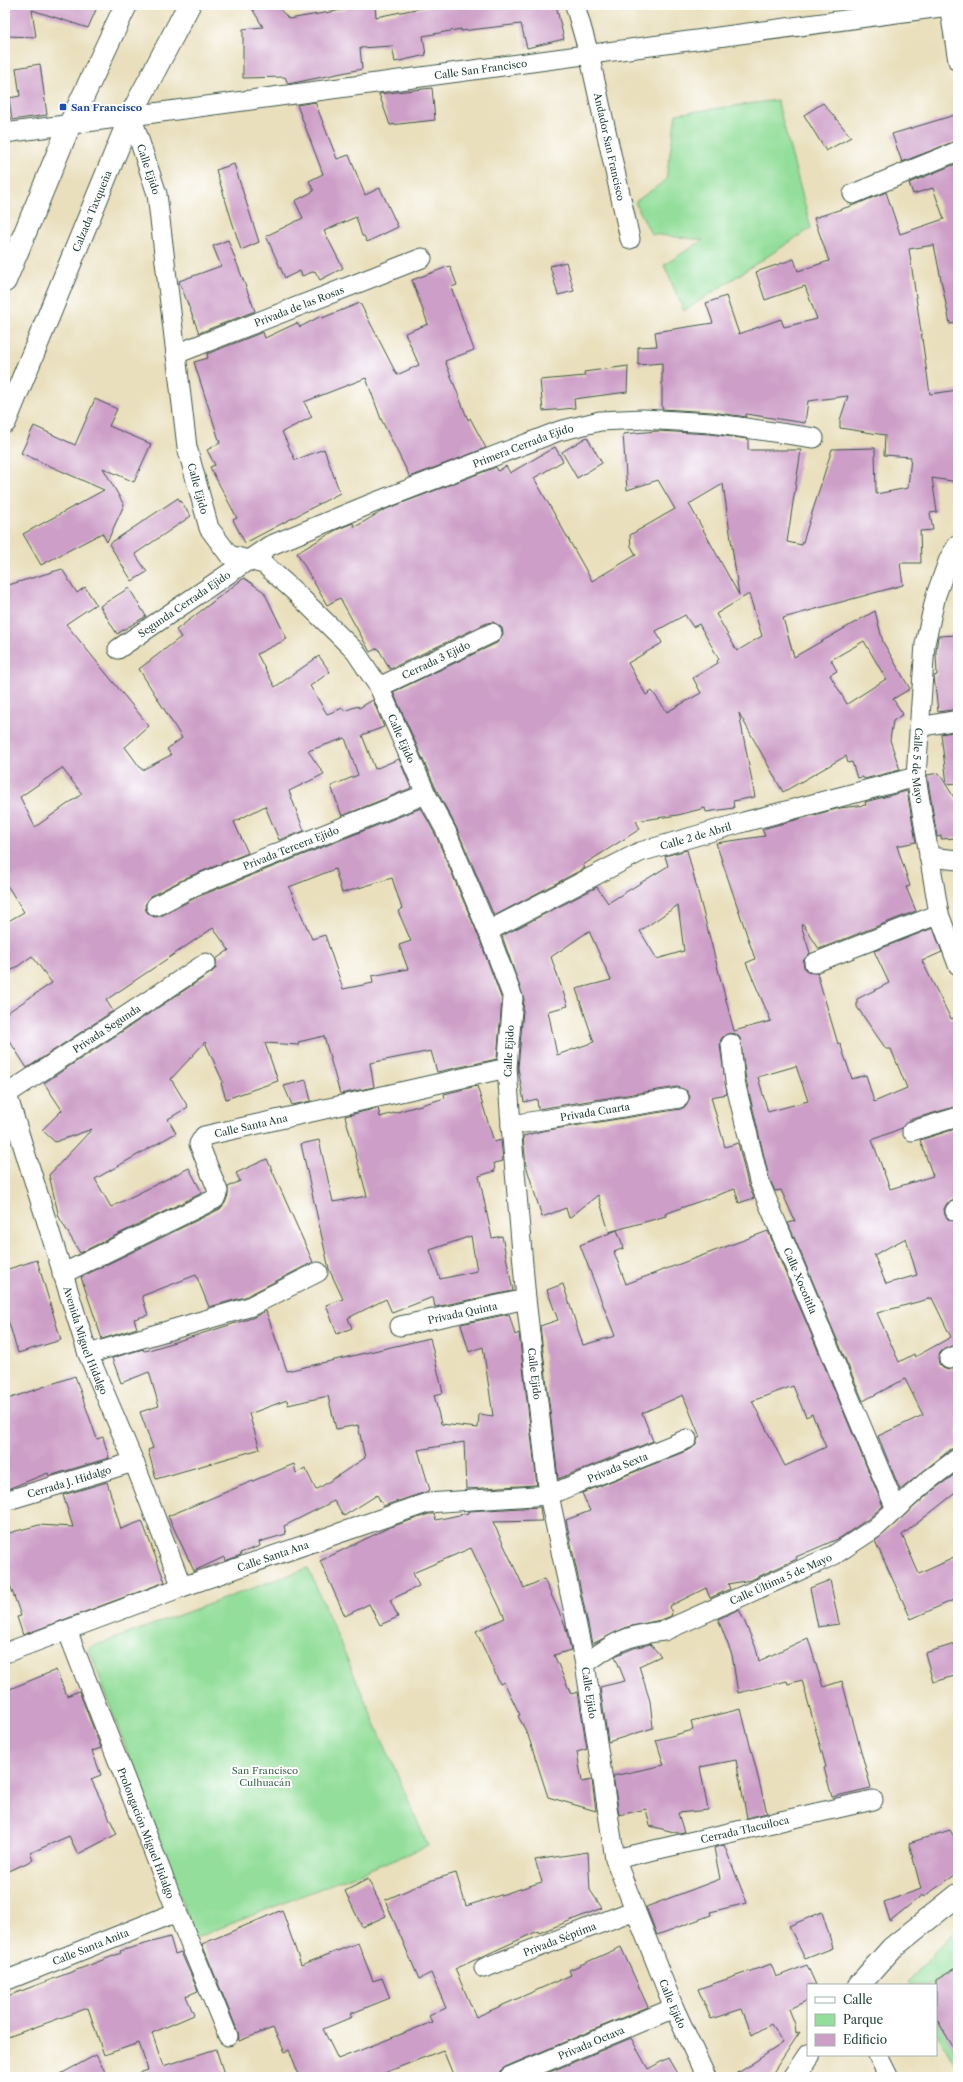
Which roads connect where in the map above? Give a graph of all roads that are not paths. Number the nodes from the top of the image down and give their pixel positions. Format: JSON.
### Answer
{"nodes":[{"id":1,"x":126,"y":5,"type":"edge"},
{"id":2,"x":189,"y":5,"type":"edge"},
{"id":3,"x":575,"y":5,"type":"edge"},
{"id":4,"x":951,"y":5,"type":"edge"},
{"id":5,"x":588,"y":54,"type":"junction"},
{"id":6,"x":958,"y":61,"type":"edge"},
{"id":7,"x":131,"y":115,"type":"junction"},
{"id":8,"x":70,"y":124,"type":"junction"},
{"id":9,"x":5,"y":133,"type":"edge"},
{"id":10,"x":958,"y":151,"type":"edge"},
{"id":11,"x":853,"y":194,"type":"dead end"},
{"id":12,"x":630,"y":239,"type":"dead end"},
{"id":13,"x":422,"y":258,"type":"dead end"},
{"id":14,"x":5,"y":281,"type":"edge"},
{"id":15,"x":176,"y":354,"type":"junction"},
{"id":16,"x":5,"y":422,"type":"edge"},
{"id":17,"x":814,"y":438,"type":"dead end"},
{"id":18,"x":958,"y":544,"type":"edge"},
{"id":19,"x":251,"y":560,"type":"junction"},
{"id":20,"x":492,"y":633,"type":"dead end"},
{"id":21,"x":118,"y":649,"type":"dead end"},
{"id":22,"x":379,"y":686,"type":"junction"},
{"id":23,"x":958,"y":720,"type":"edge"},
{"id":24,"x":919,"y":727,"type":"junction"},
{"id":25,"x":916,"y":777,"type":"junction"},
{"id":26,"x":426,"y":794,"type":"junction"},
{"id":27,"x":929,"y":857,"type":"junction"},
{"id":28,"x":958,"y":860,"type":"edge"},
{"id":29,"x":156,"y":906,"type":"dead end"},
{"id":30,"x":939,"y":914,"type":"junction"},
{"id":31,"x":488,"y":932,"type":"junction"},
{"id":32,"x":206,"y":963,"type":"dead end"},
{"id":33,"x":814,"y":963,"type":"dead end"},
{"id":34,"x":958,"y":966,"type":"edge"},
{"id":35,"x":731,"y":1044,"type":"dead end"},
{"id":36,"x":507,"y":1068,"type":"junction"},
{"id":37,"x":6,"y":1090,"type":"edge"},
{"id":38,"x":679,"y":1098,"type":"dead end"},
{"id":39,"x":958,"y":1117,"type":"edge"},
{"id":40,"x":511,"y":1125,"type":"junction"},
{"id":41,"x":912,"y":1131,"type":"dead end"},
{"id":42,"x":318,"y":1272,"type":"dead end"},
{"id":43,"x":62,"y":1274,"type":"junction"},
{"id":44,"x":526,"y":1299,"type":"junction"},
{"id":45,"x":400,"y":1326,"type":"dead end"},
{"id":46,"x":88,"y":1354,"type":"junction"},
{"id":47,"x":687,"y":1439,"type":"dead end"},
{"id":48,"x":958,"y":1458,"type":"edge"},
{"id":49,"x":134,"y":1462,"type":"junction"},
{"id":50,"x":549,"y":1495,"type":"junction"},
{"id":51,"x":5,"y":1501,"type":"edge"},
{"id":52,"x":896,"y":1509,"type":"junction"},
{"id":53,"x":182,"y":1587,"type":"junction"},
{"id":54,"x":67,"y":1630,"type":"junction"},
{"id":55,"x":5,"y":1653,"type":"edge"},
{"id":56,"x":585,"y":1664,"type":"junction"},
{"id":57,"x":873,"y":1800,"type":"dead end"},
{"id":58,"x":616,"y":1859,"type":"junction"},
{"id":59,"x":958,"y":1895,"type":"edge"},
{"id":60,"x":635,"y":1910,"type":"junction"},
{"id":61,"x":177,"y":1912,"type":"junction"},
{"id":62,"x":484,"y":1968,"type":"dead end"},
{"id":63,"x":5,"y":1981,"type":"edge"},
{"id":64,"x":859,"y":1984,"type":"edge"},
{"id":65,"x":674,"y":2008,"type":"junction"},
{"id":66,"x":228,"y":2036,"type":"dead end"},
{"id":67,"x":808,"y":2056,"type":"edge"},
{"id":68,"x":878,"y":2056,"type":"edge"},
{"id":69,"x":509,"y":2077,"type":"edge"},
{"id":70,"x":706,"y":2077,"type":"edge"},
{"id":71,"x":794,"y":2077,"type":"edge"},
{"id":72,"x":889,"y":2077,"type":"edge"}],
"edges":[{"from":1,"to":8,"type":"main road"},
{"from":2,"to":7,"type":"main road","name":"Calzada Taxqueña"},
{"from":3,"to":5,"type":"street","name":"Andador San Francisco"},
{"from":4,"to":5,"type":"street","name":"Calle San Francisco"},
{"from":4,"to":6,"type":"street"},
{"from":5,"to":7,"type":"street","name":"Calle San Francisco"},
{"from":5,"to":12,"type":"street","name":"Andador San Francisco"},
{"from":7,"to":8,"type":"street","name":"Calle San Francisco"},
{"from":7,"to":15,"type":"street","name":"Calle Ejido"},
{"from":7,"to":16,"type":"main road","name":"Calzada Taxqueña"},
{"from":8,"to":9,"type":"street","name":"Calle San Francisco"},
{"from":8,"to":14,"type":"main road"},
{"from":10,"to":11,"type":"street"},
{"from":13,"to":15,"type":"street","name":"Privada de las Rosas"},
{"from":15,"to":19,"type":"street","name":"Calle Ejido"},
{"from":17,"to":19,"type":"street","name":"Primera Cerrada Ejido"},
{"from":18,"to":24,"type":"street","name":"Calle 5 de Mayo"},
{"from":19,"to":21,"type":"street","name":"Segunda Cerrada Ejido"},
{"from":19,"to":22,"type":"street","name":"Calle Ejido"},
{"from":20,"to":22,"type":"street","name":"Cerrada 3 Ejido"},
{"from":22,"to":26,"type":"street","name":"Calle Ejido"},
{"from":23,"to":24,"type":"street"},
{"from":24,"to":25,"type":"street","name":"Calle 5 de Mayo"},
{"from":25,"to":27,"type":"street","name":"Calle 5 de Mayo"},
{"from":25,"to":31,"type":"street","name":"Calle 2 de Abril"},
{"from":26,"to":29,"type":"street","name":"Privada Tercera Ejido"},
{"from":26,"to":31,"type":"street","name":"Calle Ejido"},
{"from":27,"to":28,"type":"street"},
{"from":27,"to":30,"type":"street","name":"Calle 5 de Mayo"},
{"from":30,"to":33,"type":"street"},
{"from":30,"to":34,"type":"street","name":"Calle 5 de Mayo"},
{"from":31,"to":36,"type":"street","name":"Calle Ejido"},
{"from":32,"to":37,"type":"street","name":"Privada Segunda"},
{"from":35,"to":52,"type":"street","name":"Calle Xocotitla"},
{"from":36,"to":40,"type":"street","name":"Calle Ejido"},
{"from":36,"to":43,"type":"street","name":"Calle Santa Ana"},
{"from":37,"to":43,"type":"street","name":"Avenida Miguel Hidalgo"},
{"from":38,"to":40,"type":"street","name":"Privada Cuarta"},
{"from":39,"to":41,"type":"street"},
{"from":40,"to":44,"type":"street","name":"Calle Ejido"},
{"from":42,"to":46,"type":"street"},
{"from":43,"to":46,"type":"street","name":"Avenida Miguel Hidalgo"},
{"from":44,"to":45,"type":"street","name":"Privada Quinta"},
{"from":44,"to":50,"type":"street","name":"Calle Ejido"},
{"from":46,"to":49,"type":"street","name":"Avenida Miguel Hidalgo"},
{"from":47,"to":50,"type":"street","name":"Privada Sexta"},
{"from":48,"to":52,"type":"street","name":"Calle Última 5 de Mayo"},
{"from":49,"to":51,"type":"street","name":"Cerrada J. Hidalgo"},
{"from":49,"to":53,"type":"street","name":"Avenida Miguel Hidalgo"},
{"from":50,"to":53,"type":"street","name":"Calle Santa Ana"},
{"from":50,"to":56,"type":"street","name":"Calle Ejido"},
{"from":52,"to":56,"type":"street","name":"Calle Última 5 de Mayo"},
{"from":53,"to":54,"type":"street","name":"Calle Santa Ana"},
{"from":54,"to":55,"type":"street","name":"Calle Santa Ana"},
{"from":54,"to":61,"type":"street","name":"Prolongación Miguel Hidalgo"},
{"from":56,"to":58,"type":"street","name":"Calle Ejido"},
{"from":57,"to":58,"type":"street","name":"Cerrada Tlacuiloca"},
{"from":58,"to":60,"type":"street","name":"Calle Ejido"},
{"from":59,"to":64,"type":"main road"},
{"from":60,"to":62,"type":"street","name":"Privada Séptima"},
{"from":60,"to":65,"type":"street","name":"Calle Ejido"},
{"from":61,"to":63,"type":"street","name":"Calle Santa Anita"},
{"from":61,"to":66,"type":"street","name":"Prolongación Miguel Hidalgo"},
{"from":65,"to":69,"type":"street","name":"Privada Octava"},
{"from":65,"to":70,"type":"street","name":"Calle Ejido"},
{"from":67,"to":71,"type":"main road"},
{"from":68,"to":72,"type":"street"}]}
